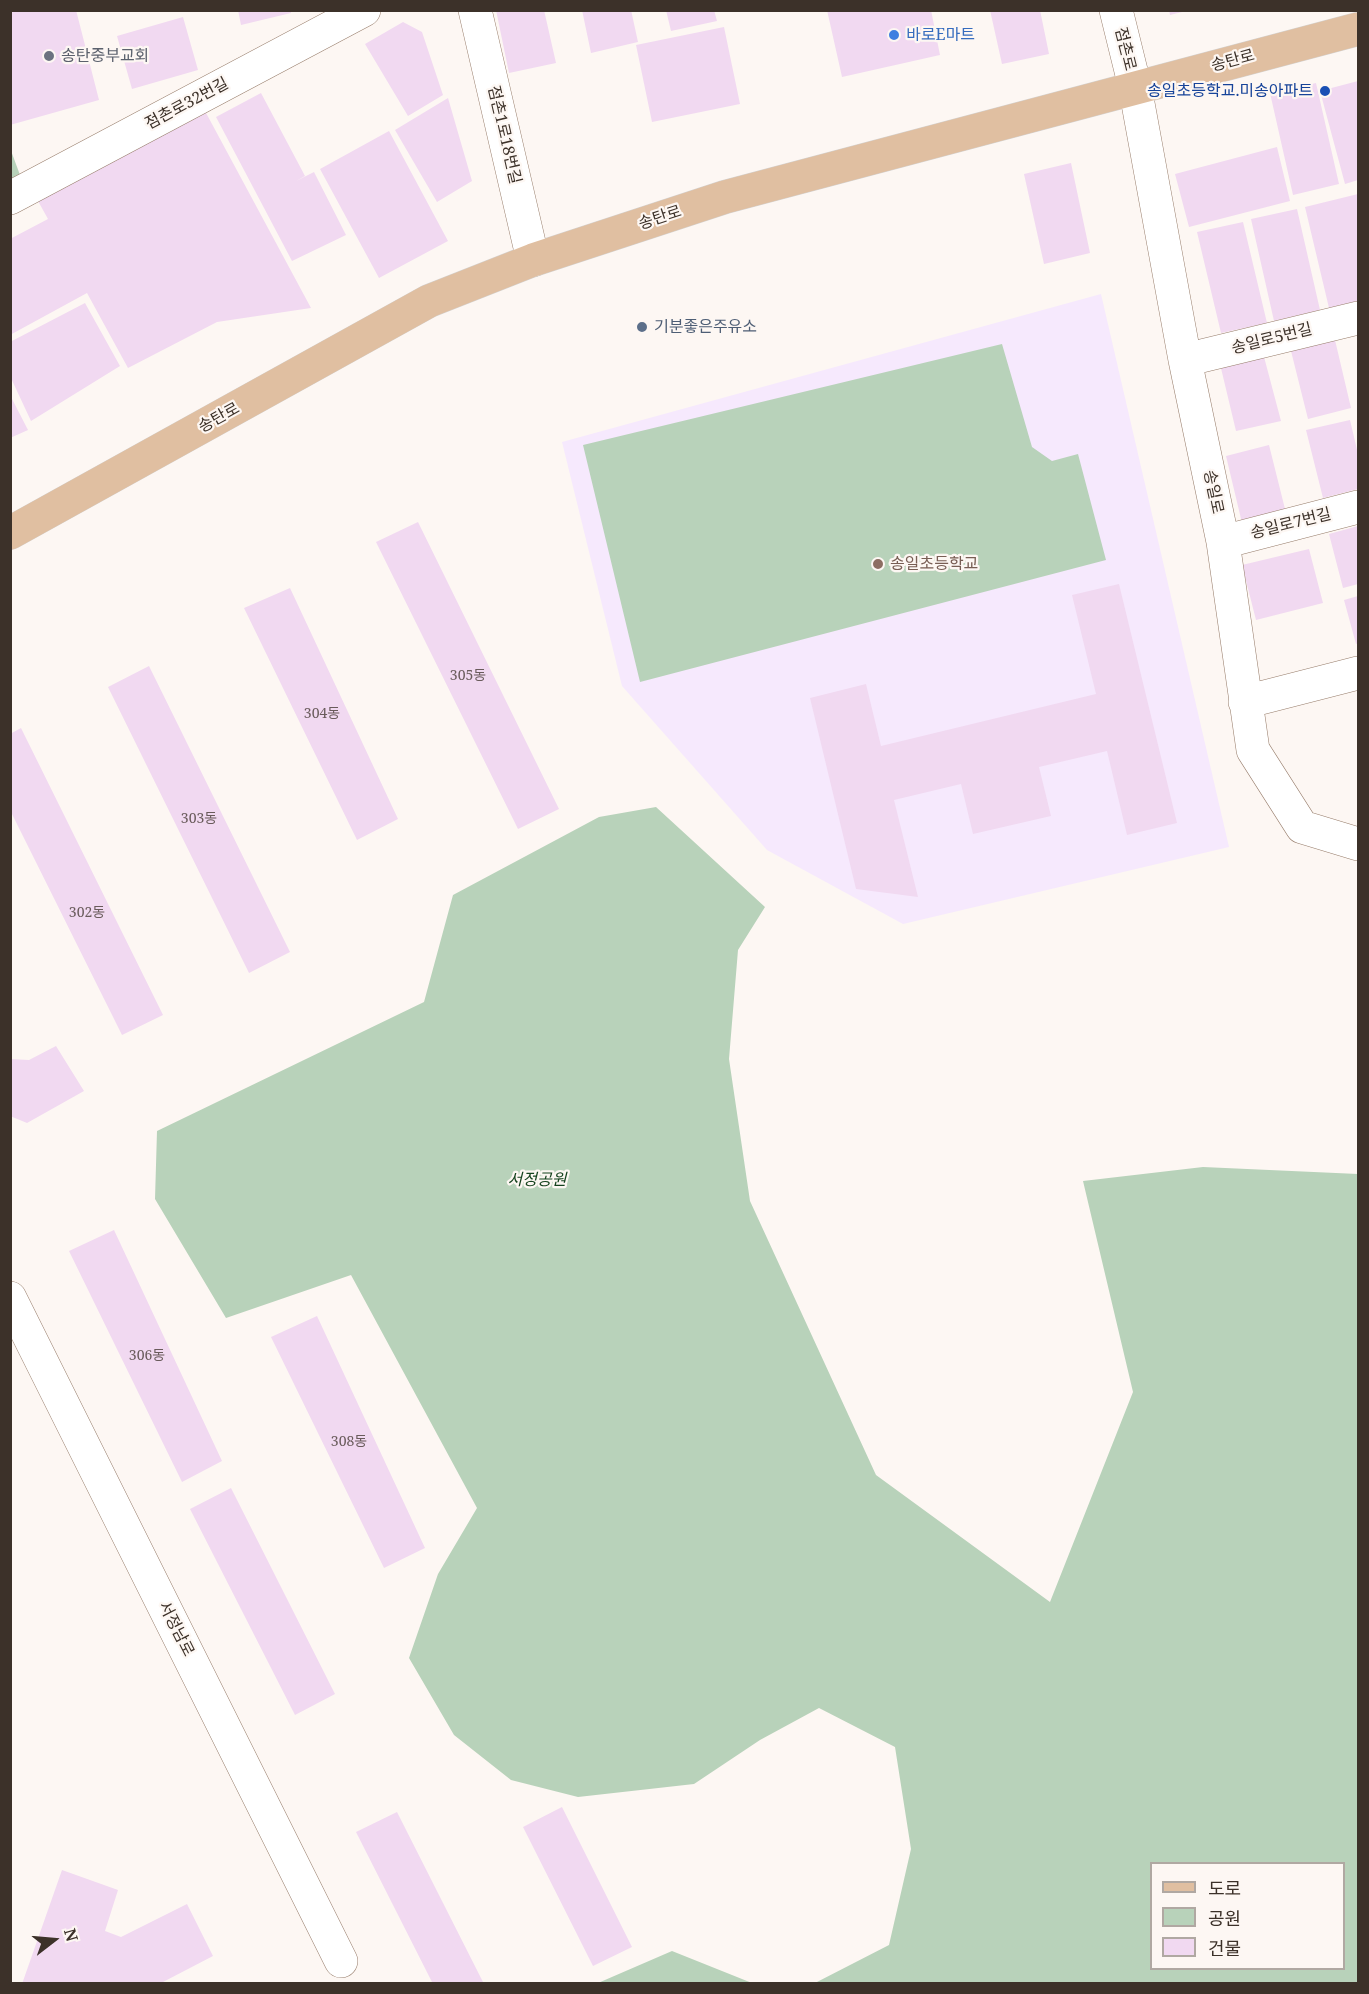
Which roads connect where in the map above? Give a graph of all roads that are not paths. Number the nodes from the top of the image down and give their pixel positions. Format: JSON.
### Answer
{"nodes":[{"id":1,"x":364,"y":10,"type":"edge"},
{"id":2,"x":475,"y":10,"type":"edge"},
{"id":3,"x":1116,"y":10,"type":"edge"},
{"id":4,"x":1359,"y":28,"type":"edge"},
{"id":5,"x":1135,"y":87,"type":"junction"},
{"id":6,"x":10,"y":198,"type":"edge"},
{"id":7,"x":533,"y":260,"type":"junction"},
{"id":8,"x":1359,"y":318,"type":"edge"},
{"id":9,"x":1185,"y":360,"type":"junction"},
{"id":10,"x":1359,"y":507,"type":"edge"},
{"id":11,"x":10,"y":533,"type":"edge"},
{"id":12,"x":1223,"y":542,"type":"junction"},
{"id":13,"x":1359,"y":674,"type":"edge"},
{"id":14,"x":1245,"y":702,"type":"junction"},
{"id":15,"x":1359,"y":844,"type":"edge"},
{"id":16,"x":10,"y":1298,"type":"edge"},
{"id":17,"x":341,"y":1960,"type":"dead end"}],
"edges":[{"from":1,"to":6,"type":"street","name":"점촌로32번길"},
{"from":2,"to":7,"type":"street","name":"점촌1로18번길"},
{"from":3,"to":5,"type":"street","name":"점촌로"},
{"from":4,"to":5,"type":"main road","name":"송탄로"},
{"from":5,"to":7,"type":"main road","name":"송탄로"},
{"from":5,"to":9,"type":"street","name":"송일로"},
{"from":7,"to":11,"type":"main road","name":"송탄로"},
{"from":8,"to":9,"type":"street","name":"송일로5번길"},
{"from":9,"to":12,"type":"street","name":"송일로"},
{"from":10,"to":12,"type":"street","name":"송일로7번길"},
{"from":12,"to":14,"type":"street","name":"송일로"},
{"from":13,"to":14,"type":"street"},
{"from":14,"to":15,"type":"street","name":"송일로"},
{"from":16,"to":17,"type":"street","name":"서정남로"}]}
